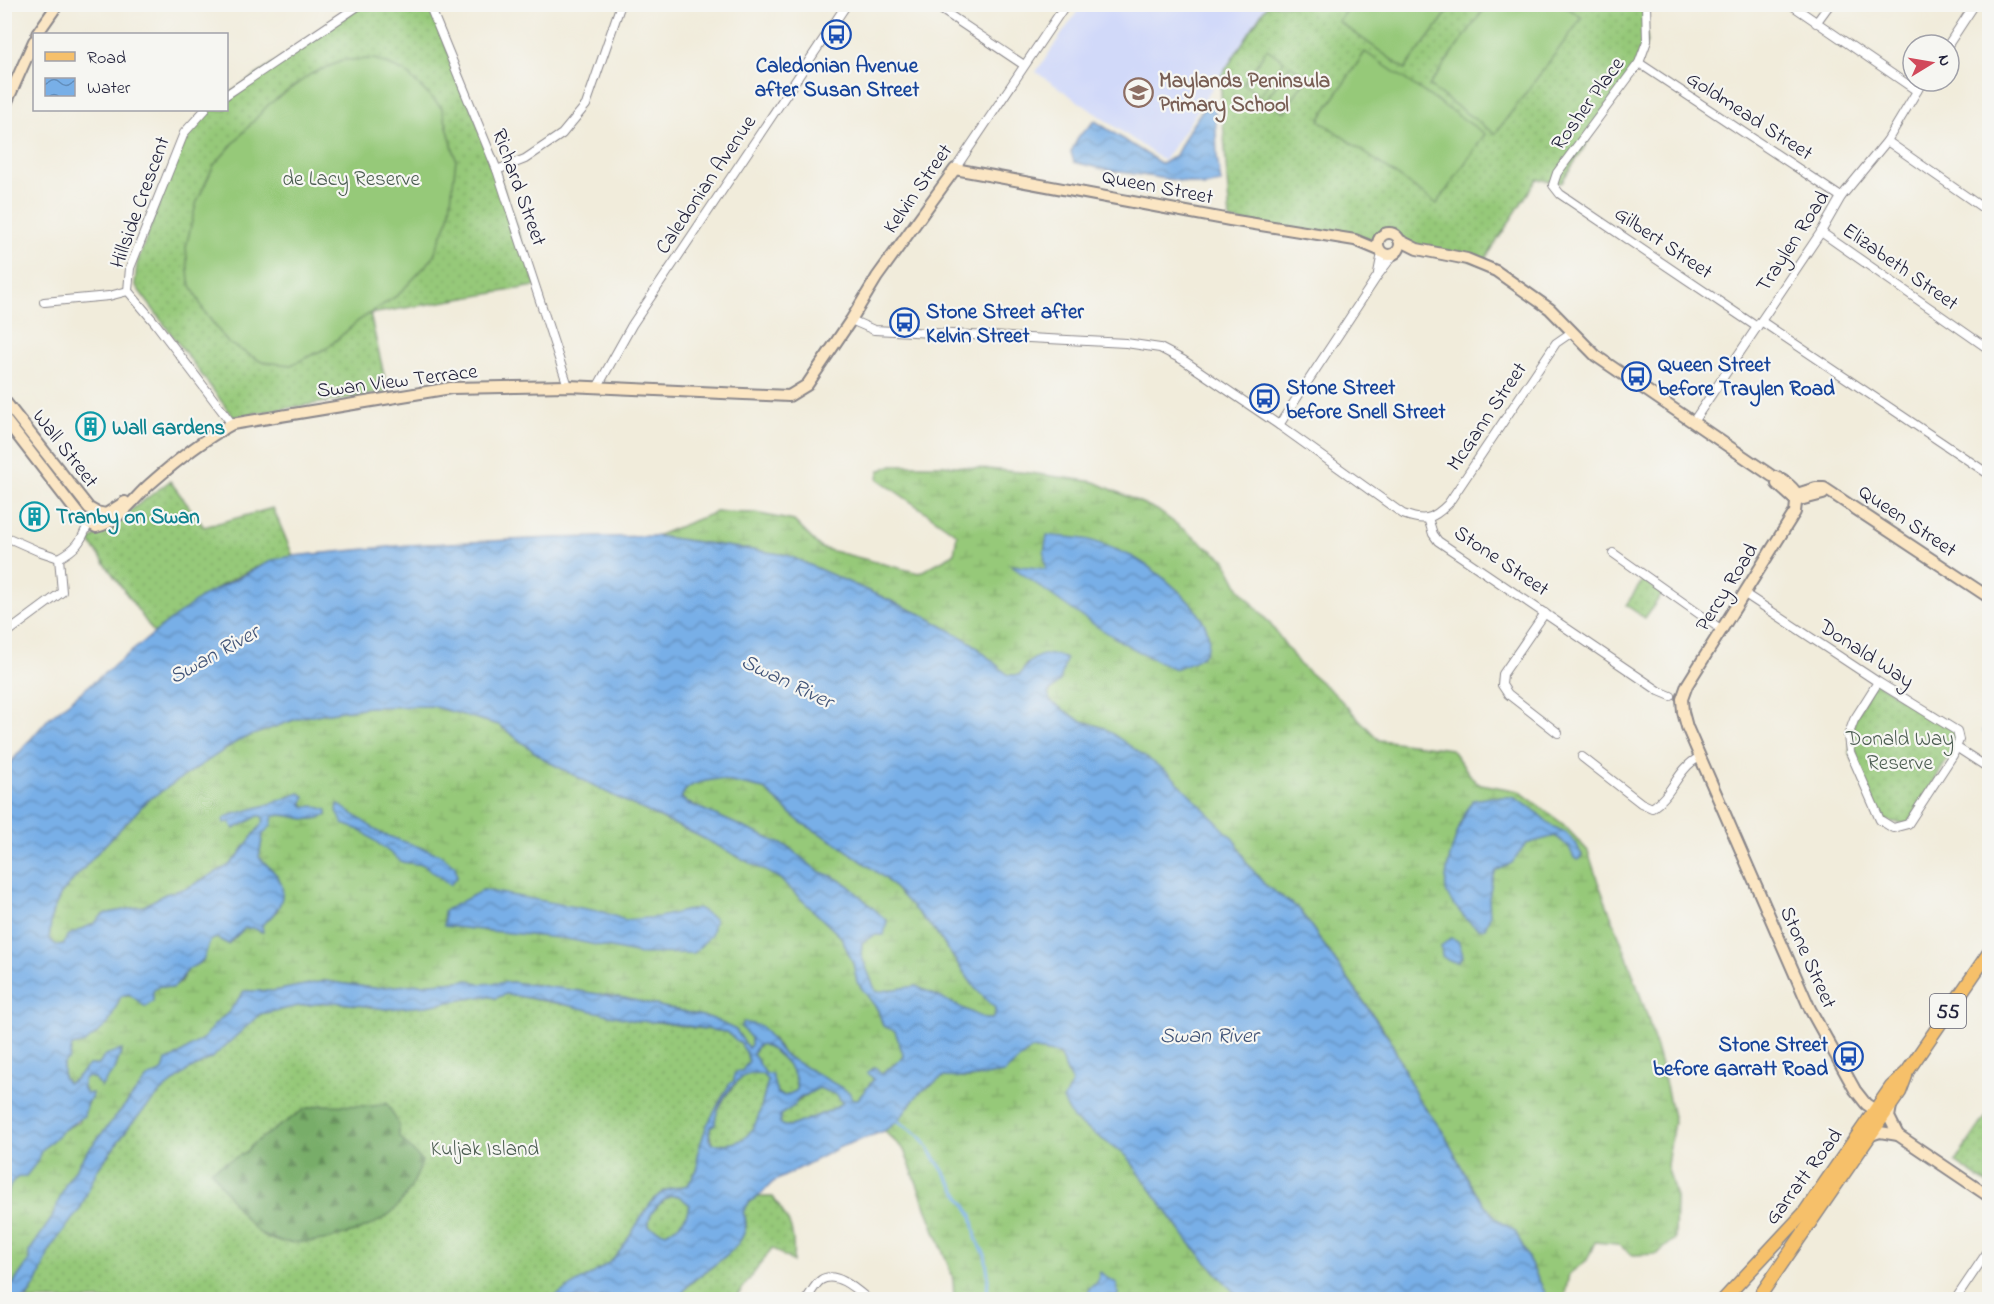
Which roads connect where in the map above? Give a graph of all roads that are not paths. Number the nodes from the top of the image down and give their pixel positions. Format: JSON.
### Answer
{"nodes":[{"id":1,"x":49,"y":4,"type":"edge"},
{"id":2,"x":58,"y":4,"type":"edge"},
{"id":3,"x":361,"y":4,"type":"edge"},
{"id":4,"x":429,"y":4,"type":"edge"},
{"id":5,"x":621,"y":4,"type":"edge"},
{"id":6,"x":847,"y":4,"type":"edge"},
{"id":7,"x":933,"y":4,"type":"edge"},
{"id":8,"x":1066,"y":4,"type":"edge"},
{"id":9,"x":1646,"y":4,"type":"edge"},
{"id":10,"x":1790,"y":4,"type":"edge"},
{"id":11,"x":1830,"y":4,"type":"edge"},
{"id":12,"x":1975,"y":4,"type":"edge"},
{"id":13,"x":1816,"y":23,"type":"junction"},
{"id":14,"x":37,"y":33,"type":"edge"},
{"id":15,"x":38,"y":33,"type":"edge"},
{"id":16,"x":1956,"y":33,"type":"edge"},
{"id":17,"x":33,"y":42,"type":"edge"},
{"id":18,"x":1639,"y":63,"type":"junction"},
{"id":19,"x":1024,"y":65,"type":"junction"},
{"id":20,"x":1901,"y":80,"type":"edge"},
{"id":21,"x":1916,"y":93,"type":"edge"},
{"id":22,"x":228,"y":94,"type":"edge"},
{"id":23,"x":4,"y":108,"type":"edge"},
{"id":24,"x":204,"y":111,"type":"edge"},
{"id":25,"x":1887,"y":141,"type":"junction"},
{"id":26,"x":955,"y":170,"type":"junction"},
{"id":27,"x":497,"y":171,"type":"junction"},
{"id":28,"x":1553,"y":185,"type":"joint"},
{"id":29,"x":1841,"y":197,"type":"junction"},
{"id":30,"x":1989,"y":213,"type":"edge"},
{"id":31,"x":1821,"y":232,"type":"junction"},
{"id":32,"x":1380,"y":238,"type":"junction"},
{"id":33,"x":1355,"y":240,"type":"junction"},
{"id":34,"x":1397,"y":248,"type":"junction"},
{"id":35,"x":1380,"y":251,"type":"junction"},
{"id":36,"x":1378,"y":274,"type":"junction"},
{"id":37,"x":128,"y":291,"type":"junction"},
{"id":38,"x":44,"y":302,"type":"dead end"},
{"id":39,"x":851,"y":320,"type":"junction"},
{"id":40,"x":1759,"y":324,"type":"junction"},
{"id":41,"x":1572,"y":332,"type":"junction"},
{"id":42,"x":1989,"y":350,"type":"edge"},
{"id":43,"x":568,"y":386,"type":"junction"},
{"id":44,"x":598,"y":386,"type":"junction"},
{"id":45,"x":799,"y":391,"type":"joint"},
{"id":46,"x":6,"y":404,"type":"edge"},
{"id":47,"x":4,"y":418,"type":"edge"},
{"id":48,"x":1693,"y":422,"type":"junction"},
{"id":49,"x":232,"y":424,"type":"junction"},
{"id":50,"x":1279,"y":424,"type":"junction"},
{"id":51,"x":1989,"y":475,"type":"edge"},
{"id":52,"x":59,"y":479,"type":"junction"},
{"id":53,"x":1797,"y":497,"type":"junction"},
{"id":54,"x":133,"y":499,"type":"junction"},
{"id":55,"x":101,"y":514,"type":"joint"},
{"id":56,"x":1428,"y":518,"type":"junction"},
{"id":57,"x":92,"y":525,"type":"junction"},
{"id":58,"x":4,"y":536,"type":"edge"},
{"id":59,"x":1612,"y":553,"type":"dead end"},
{"id":60,"x":59,"y":558,"type":"junction"},
{"id":61,"x":1745,"y":594,"type":"junction"},
{"id":62,"x":1989,"y":598,"type":"edge"},
{"id":63,"x":1545,"y":613,"type":"junction"},
{"id":64,"x":1722,"y":630,"type":"junction"},
{"id":65,"x":4,"y":635,"type":"edge"},
{"id":66,"x":1878,"y":682,"type":"junction"},
{"id":67,"x":1671,"y":696,"type":"dead end"},
{"id":68,"x":1682,"y":699,"type":"joint"},
{"id":69,"x":1558,"y":733,"type":"dead end"},
{"id":70,"x":1956,"y":747,"type":"junction"},
{"id":71,"x":1582,"y":757,"type":"dead end"},
{"id":72,"x":1700,"y":757,"type":"junction"},
{"id":73,"x":1989,"y":769,"type":"edge"},
{"id":74,"x":1989,"y":951,"type":"edge"},
{"id":75,"x":1883,"y":1111,"type":"junction"},
{"id":76,"x":1898,"y":1135,"type":"junction"},
{"id":77,"x":1871,"y":1136,"type":"junction"},
{"id":78,"x":1989,"y":1197,"type":"edge"},
{"id":79,"x":1989,"y":1248,"type":"edge"},
{"id":80,"x":806,"y":1299,"type":"edge"},
{"id":81,"x":869,"y":1299,"type":"edge"},
{"id":82,"x":1723,"y":1299,"type":"edge"},
{"id":83,"x":1757,"y":1299,"type":"edge"},
{"id":84,"x":1955,"y":1299,"type":"edge"}],
"edges":[{"from":1,"to":14,"type":"street"},
{"from":2,"to":15,"type":"street"},
{"from":3,"to":22,"type":"street"},
{"from":4,"to":27,"type":"street","name":"Richard Street"},
{"from":5,"to":27,"type":"street"},
{"from":6,"to":44,"type":"street","name":"Caledonian Avenue"},
{"from":7,"to":19,"type":"street"},
{"from":8,"to":19,"type":"street","name":"Kelvin Street"},
{"from":9,"to":18,"type":"street","name":"Rosher Place"},
{"from":10,"to":13,"type":"street"},
{"from":11,"to":13,"type":"street"},
{"from":12,"to":16,"type":"street"},
{"from":13,"to":20,"type":"street"},
{"from":17,"to":23,"type":"street"},
{"from":18,"to":28,"type":"street","name":"Rosher Place"},
{"from":18,"to":29,"type":"street","name":"Goldmead Street"},
{"from":19,"to":26,"type":"street","name":"Kelvin Street"},
{"from":21,"to":25,"type":"street","name":"Traylen Road"},
{"from":24,"to":37,"type":"street","name":"Hillside Crescent"},
{"from":25,"to":29,"type":"street","name":"Traylen Road"},
{"from":25,"to":30,"type":"street"},
{"from":26,"to":33,"type":"street","name":"Queen Street"},
{"from":26,"to":39,"type":"street","name":"Kelvin Street"},
{"from":27,"to":43,"type":"street","name":"Richard Street"},
{"from":28,"to":40,"type":"street","name":"Gilbert Street"},
{"from":29,"to":31,"type":"street","name":"Traylen Road"},
{"from":31,"to":40,"type":"street","name":"Traylen Road"},
{"from":31,"to":42,"type":"street","name":"Elizabeth Street"},
{"from":32,"to":33,"type":"street","name":"Queen Street"},
{"from":32,"to":34,"type":"street"},
{"from":32,"to":35,"type":"street"},
{"from":33,"to":35,"type":"street","name":"Queen Street"},
{"from":34,"to":35,"type":"street"},
{"from":34,"to":36,"type":"street"},
{"from":34,"to":41,"type":"street"},
{"from":35,"to":36,"type":"street"},
{"from":36,"to":50,"type":"street"},
{"from":37,"to":38,"type":"street"},
{"from":37,"to":49,"type":"street","name":"Hillside Crescent"},
{"from":39,"to":45,"type":"street","name":"Kelvin Street"},
{"from":39,"to":50,"type":"street","name":"Stone Street"},
{"from":40,"to":48,"type":"street","name":"Traylen Road"},
{"from":40,"to":51,"type":"street","name":"Gilbert Street"},
{"from":41,"to":48,"type":"street"},
{"from":41,"to":56,"type":"street","name":"McGann Street"},
{"from":43,"to":44,"type":"street","name":"Swan View Terrace"},
{"from":43,"to":49,"type":"street","name":"Swan View Terrace"},
{"from":44,"to":45,"type":"street","name":"Swan View Terrace"},
{"from":46,"to":52,"type":"street","name":"Wall Street"},
{"from":47,"to":52,"type":"street","name":"Wall Street"},
{"from":48,"to":53,"type":"street"},
{"from":49,"to":54,"type":"street","name":"Swan View Terrace"},
{"from":50,"to":56,"type":"street","name":"Stone Street"},
{"from":52,"to":55,"type":"street","name":"Wall Street"},
{"from":52,"to":57,"type":"street","name":"Wall Street"},
{"from":53,"to":61,"type":"street","name":"Percy Road"},
{"from":53,"to":62,"type":"street","name":"Queen Street"},
{"from":54,"to":55,"type":"street","name":"Swan View Terrace"},
{"from":54,"to":57,"type":"street","name":"Swan View Terrace"},
{"from":56,"to":63,"type":"street","name":"Stone Street"},
{"from":57,"to":60,"type":"street"},
{"from":58,"to":60,"type":"street"},
{"from":59,"to":64,"type":"street"},
{"from":60,"to":65,"type":"street"},
{"from":61,"to":64,"type":"street","name":"Percy Road"},
{"from":61,"to":66,"type":"street","name":"Donald Way"},
{"from":63,"to":67,"type":"street","name":"Stone Street"},
{"from":63,"to":69,"type":"street"},
{"from":64,"to":68,"type":"street","name":"Percy Road"},
{"from":66,"to":70,"type":"street","name":"Donald Way"},
{"from":66,"to":70,"type":"street"},
{"from":68,"to":72,"type":"street","name":"Stone Street"},
{"from":70,"to":73,"type":"street"},
{"from":71,"to":72,"type":"street"},
{"from":72,"to":75,"type":"street","name":"Stone Street"},
{"from":74,"to":75,"type":"main road","name":"Garratt Road","number":"55"},
{"from":75,"to":76,"type":"street"},
{"from":75,"to":77,"type":"main road","name":"Garratt Road","number":"55"},
{"from":75,"to":82,"type":"main road","name":"Garratt Road","number":"55"},
{"from":76,"to":77,"type":"street"},
{"from":76,"to":78,"type":"street"},
{"from":77,"to":83,"type":"main road","name":"Garratt Road","number":"55"},
{"from":79,"to":84,"type":"street"},
{"from":80,"to":81,"type":"street"}]}
